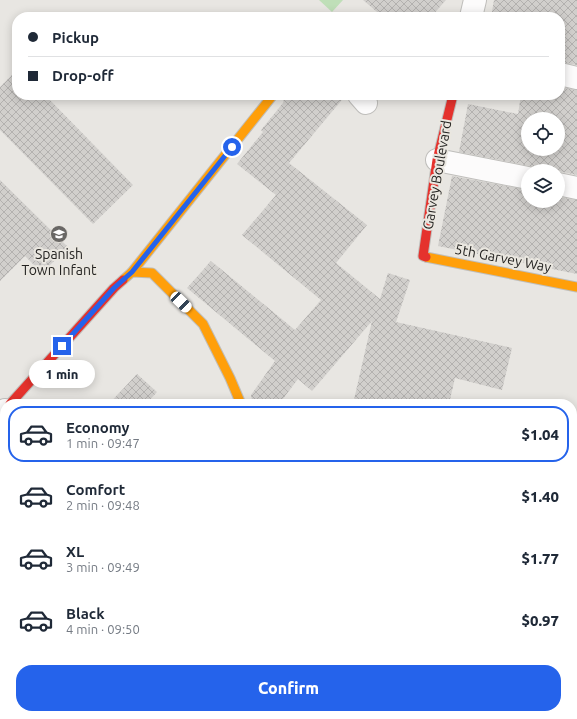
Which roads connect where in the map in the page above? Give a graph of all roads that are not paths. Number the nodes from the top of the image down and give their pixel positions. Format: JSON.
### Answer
{"nodes":[{"id":1,"x":475,"y":0,"type":"edge"},
{"id":2,"x":472,"y":12,"type":"edge"},
{"id":3,"x":565,"y":75,"type":"edge"},
{"id":4,"x":577,"y":78,"type":"edge"},
{"id":5,"x":269,"y":100,"type":"edge"},
{"id":6,"x":452,"y":100,"type":"edge"},
{"id":7,"x":438,"y":160,"type":"junction"},
{"id":8,"x":521,"y":177,"type":"edge"},
{"id":9,"x":565,"y":185,"type":"edge"},
{"id":10,"x":577,"y":188,"type":"edge"},
{"id":11,"x":423,"y":256,"type":"joint"},
{"id":12,"x":132,"y":272,"type":"junction"},
{"id":13,"x":577,"y":287,"type":"edge"},
{"id":14,"x":14,"y":399,"type":"edge"},
{"id":15,"x":238,"y":399,"type":"edge"}],
"edges":[{"from":1,"to":2,"type":"street"},
{"from":3,"to":4,"type":"street"},
{"from":5,"to":12,"type":"street"},
{"from":6,"to":7,"type":"street","name":"Garvey Boulevard"},
{"from":7,"to":8,"type":"street"},
{"from":7,"to":11,"type":"street","name":"Garvey Boulevard"},
{"from":9,"to":10,"type":"street"},
{"from":11,"to":13,"type":"street","name":"5th Garvey Way"},
{"from":12,"to":14,"type":"street"},
{"from":12,"to":15,"type":"street"}]}
